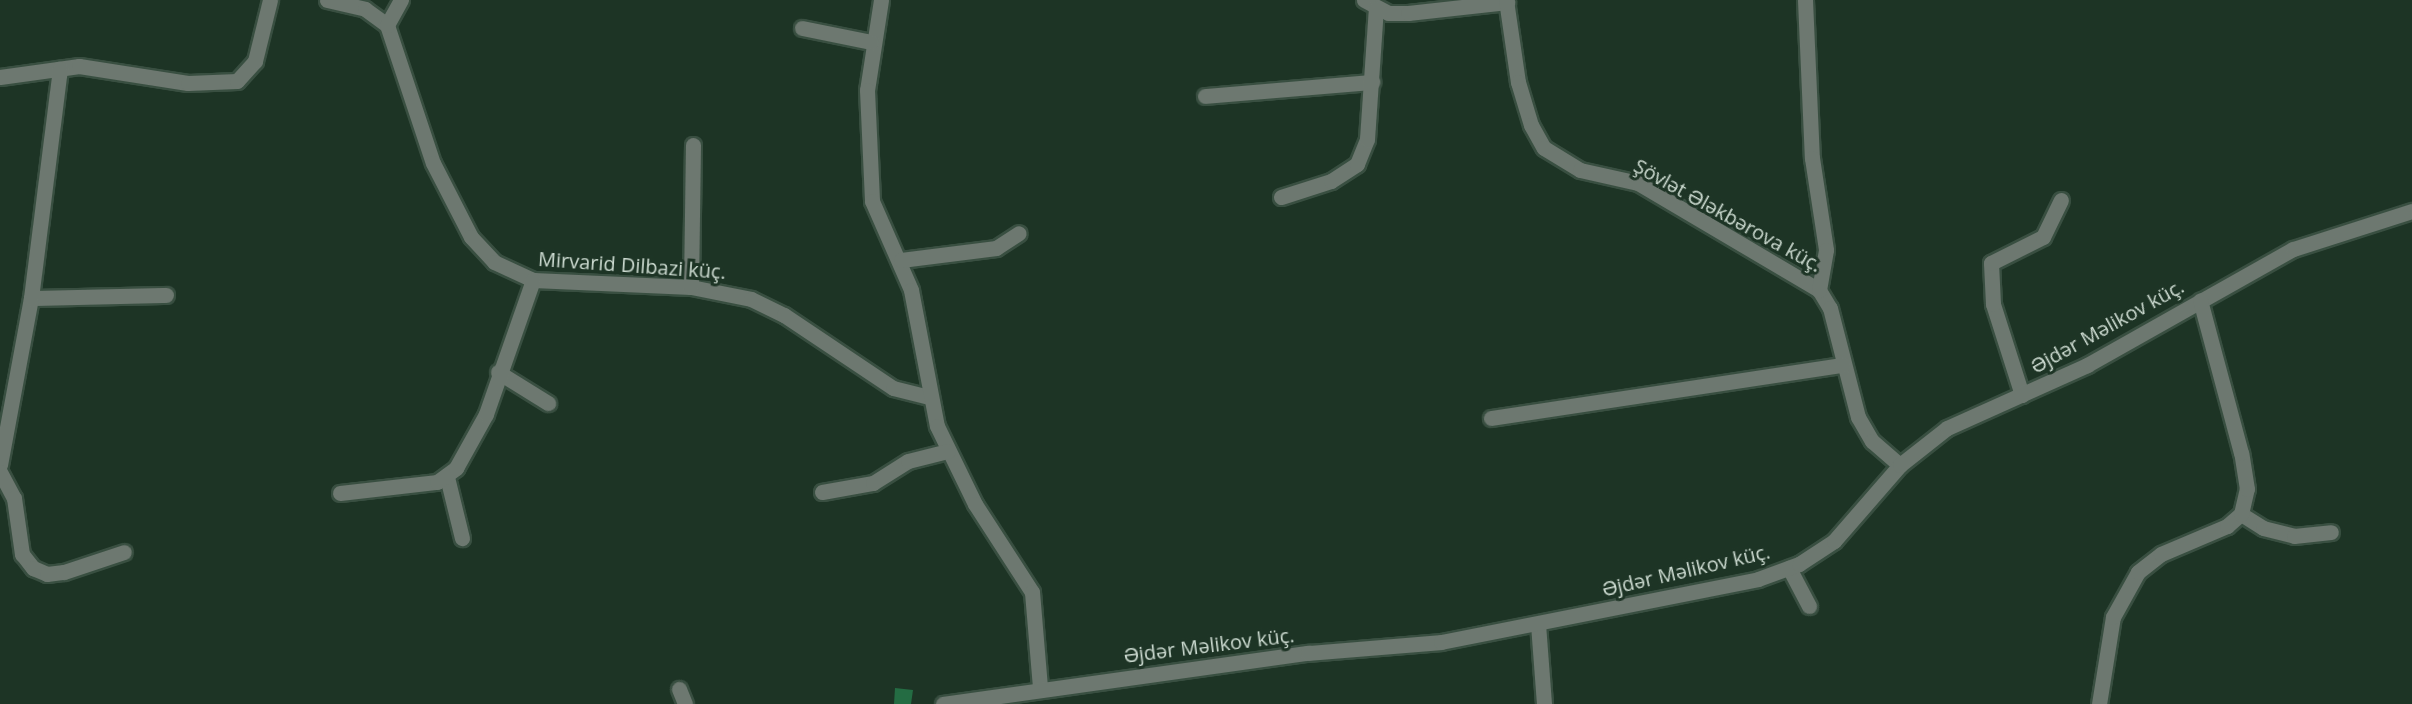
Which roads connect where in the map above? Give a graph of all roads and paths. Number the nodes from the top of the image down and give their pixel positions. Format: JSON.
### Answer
{"nodes":[{"id":1,"x":270,"y":0,"type":"edge"},
{"id":2,"x":327,"y":0,"type":"edge"},
{"id":3,"x":401,"y":0,"type":"edge"},
{"id":4,"x":881,"y":0,"type":"edge"},
{"id":5,"x":1805,"y":0,"type":"edge"},
{"id":6,"x":1507,"y":1,"type":"edge"},
{"id":7,"x":1370,"y":4,"type":"edge"},
{"id":8,"x":387,"y":25,"type":"junction"},
{"id":9,"x":802,"y":28,"type":"dead end"},
{"id":10,"x":871,"y":42,"type":"junction"},
{"id":11,"x":60,"y":69,"type":"junction"},
{"id":12,"x":0,"y":77,"type":"edge"},
{"id":13,"x":1372,"y":82,"type":"junction"},
{"id":14,"x":1205,"y":96,"type":"dead end"},
{"id":15,"x":693,"y":145,"type":"dead end"},
{"id":16,"x":1281,"y":197,"type":"dead end"},
{"id":17,"x":2061,"y":200,"type":"dead end"},
{"id":18,"x":2412,"y":211,"type":"edge"},
{"id":19,"x":1019,"y":233,"type":"dead end"},
{"id":20,"x":901,"y":260,"type":"junction"},
{"id":21,"x":533,"y":280,"type":"junction"},
{"id":22,"x":691,"y":287,"type":"junction"},
{"id":23,"x":1820,"y":290,"type":"junction"},
{"id":24,"x":166,"y":295,"type":"dead end"},
{"id":25,"x":31,"y":298,"type":"junction"},
{"id":26,"x":2200,"y":300,"type":"junction"},
{"id":27,"x":1843,"y":365,"type":"junction"},
{"id":28,"x":498,"y":372,"type":"junction"},
{"id":29,"x":2022,"y":395,"type":"junction"},
{"id":30,"x":928,"y":397,"type":"junction"},
{"id":31,"x":548,"y":403,"type":"dead end"},
{"id":32,"x":1491,"y":418,"type":"dead end"},
{"id":33,"x":948,"y":451,"type":"junction"},
{"id":34,"x":0,"y":465,"type":"edge"},
{"id":35,"x":1900,"y":465,"type":"junction"},
{"id":36,"x":0,"y":472,"type":"edge"},
{"id":37,"x":447,"y":477,"type":"junction"},
{"id":38,"x":822,"y":492,"type":"dead end"},
{"id":39,"x":340,"y":493,"type":"dead end"},
{"id":40,"x":2241,"y":514,"type":"junction"},
{"id":41,"x":2331,"y":532,"type":"dead end"},
{"id":42,"x":462,"y":538,"type":"dead end"},
{"id":43,"x":124,"y":552,"type":"dead end"},
{"id":44,"x":1789,"y":568,"type":"junction"},
{"id":45,"x":1809,"y":606,"type":"dead end"},
{"id":46,"x":1538,"y":624,"type":"junction"},
{"id":47,"x":1040,"y":688,"type":"junction"},
{"id":48,"x":679,"y":689,"type":"dead end"},
{"id":49,"x":685,"y":704,"type":"edge"},
{"id":50,"x":943,"y":704,"type":"edge"},
{"id":51,"x":1544,"y":704,"type":"edge"},
{"id":52,"x":2099,"y":704,"type":"edge"}],
"edges":[{"from":1,"to":11,"type":"street"},
{"from":2,"to":8,"type":"street"},
{"from":3,"to":8,"type":"street"},
{"from":4,"to":10,"type":"street"},
{"from":5,"to":23,"type":"street"},
{"from":6,"to":7,"type":"street"},
{"from":6,"to":23,"type":"street","name":"Şövlət Ələkbərova küç."},
{"from":7,"to":13,"type":"street"},
{"from":8,"to":21,"type":"street","name":"Mirvarid Dilbazi küç."},
{"from":9,"to":10,"type":"street"},
{"from":10,"to":20,"type":"street"},
{"from":11,"to":12,"type":"street"},
{"from":11,"to":25,"type":"street"},
{"from":13,"to":14,"type":"street"},
{"from":13,"to":16,"type":"street"},
{"from":15,"to":22,"type":"street"},
{"from":17,"to":29,"type":"street"},
{"from":18,"to":26,"type":"street","name":"Əjdər Məlikov küç."},
{"from":19,"to":20,"type":"street"},
{"from":20,"to":30,"type":"street"},
{"from":21,"to":22,"type":"street","name":"Mirvarid Dilbazi küç."},
{"from":21,"to":28,"type":"street"},
{"from":22,"to":30,"type":"street","name":"Mirvarid Dilbazi küç."},
{"from":23,"to":27,"type":"street","name":"Şövlət Ələkbərova küç."},
{"from":24,"to":25,"type":"street"},
{"from":25,"to":34,"type":"street"},
{"from":26,"to":29,"type":"street","name":"Əjdər Məlikov küç."},
{"from":26,"to":40,"type":"street"},
{"from":27,"to":32,"type":"street"},
{"from":27,"to":35,"type":"street","name":"Şövlət Ələkbərova küç."},
{"from":28,"to":31,"type":"street"},
{"from":28,"to":37,"type":"street"},
{"from":29,"to":35,"type":"street","name":"Əjdər Məlikov küç."},
{"from":30,"to":33,"type":"street"},
{"from":33,"to":38,"type":"street"},
{"from":33,"to":47,"type":"street"},
{"from":35,"to":44,"type":"street","name":"Əjdər Məlikov küç."},
{"from":36,"to":43,"type":"street"},
{"from":37,"to":39,"type":"street"},
{"from":37,"to":42,"type":"street"},
{"from":40,"to":41,"type":"street"},
{"from":40,"to":52,"type":"street"},
{"from":44,"to":45,"type":"street"},
{"from":44,"to":46,"type":"street","name":"Əjdər Məlikov küç."},
{"from":46,"to":47,"type":"street","name":"Əjdər Məlikov küç."},
{"from":46,"to":51,"type":"street"},
{"from":47,"to":50,"type":"street","name":"Əjdər Məlikov küç."},
{"from":48,"to":49,"type":"street"}]}
